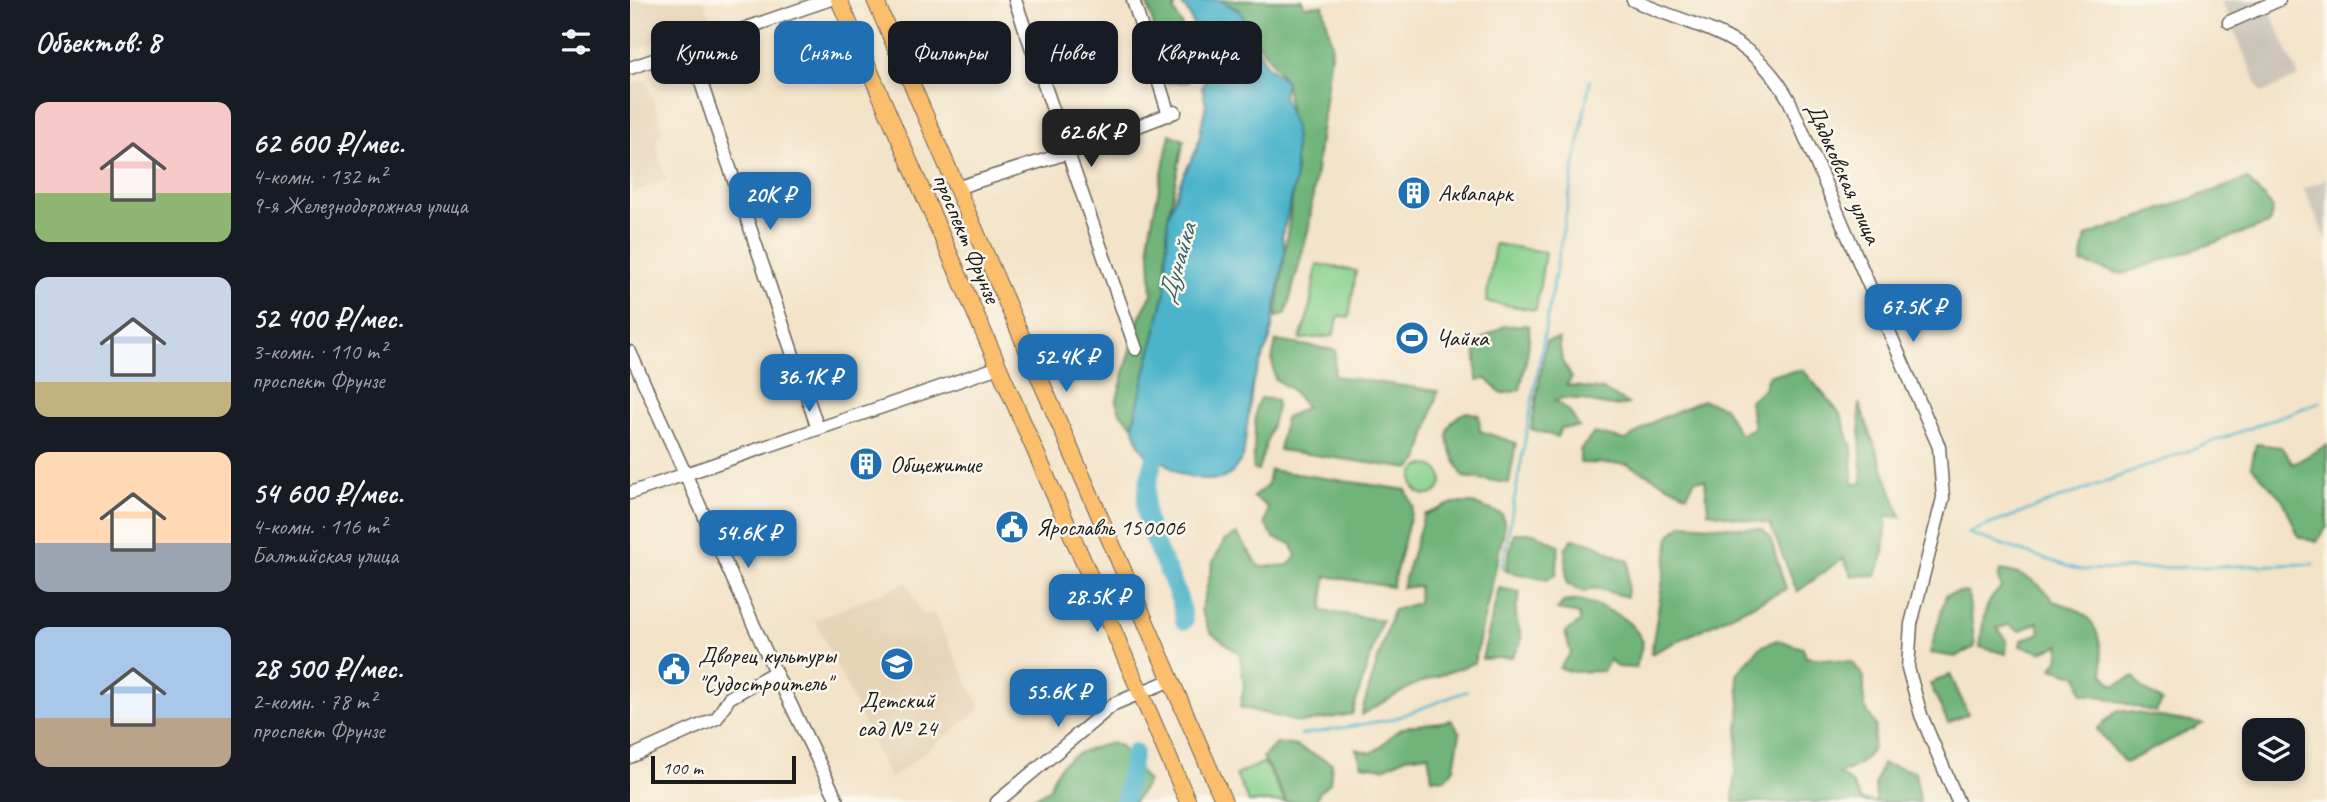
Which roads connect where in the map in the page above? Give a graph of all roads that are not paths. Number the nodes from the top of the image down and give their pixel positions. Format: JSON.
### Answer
{"nodes":[{"id":1,"x":828,"y":0,"type":"edge"},
{"id":2,"x":839,"y":0,"type":"edge"},
{"id":3,"x":875,"y":0,"type":"edge"},
{"id":4,"x":1015,"y":0,"type":"edge"},
{"id":5,"x":1133,"y":0,"type":"edge"},
{"id":6,"x":1633,"y":0,"type":"edge"},
{"id":7,"x":2279,"y":0,"type":"edge"},
{"id":8,"x":2229,"y":22,"type":"dead end"},
{"id":9,"x":760,"y":23,"type":"edge"},
{"id":10,"x":651,"y":61,"type":"edge"},
{"id":11,"x":630,"y":68,"type":"edge"},
{"id":12,"x":701,"y":84,"type":"edge"},
{"id":13,"x":1067,"y":153,"type":"junction"},
{"id":14,"x":956,"y":188,"type":"junction"},
{"id":15,"x":1136,"y":349,"type":"dead end"},
{"id":16,"x":630,"y":352,"type":"edge"},
{"id":17,"x":999,"y":367,"type":"junction"},
{"id":18,"x":818,"y":429,"type":"junction"},
{"id":19,"x":687,"y":474,"type":"junction"},
{"id":20,"x":630,"y":493,"type":"edge"},
{"id":21,"x":775,"y":672,"type":"junction"},
{"id":22,"x":1171,"y":680,"type":"junction"},
{"id":23,"x":1141,"y":691,"type":"junction"},
{"id":24,"x":630,"y":757,"type":"edge"},
{"id":25,"x":838,"y":802,"type":"edge"},
{"id":26,"x":997,"y":802,"type":"edge"},
{"id":27,"x":1188,"y":802,"type":"edge"},
{"id":28,"x":1224,"y":802,"type":"edge"},
{"id":29,"x":1958,"y":802,"type":"edge"}],
"edges":[{"from":1,"to":9,"type":"street"},
{"from":2,"to":17,"type":"main road","name":"проспект Фрунзе"},
{"from":3,"to":14,"type":"main road","name":"проспект Фрунзе"},
{"from":4,"to":13,"type":"street"},
{"from":5,"to":13,"type":"street"},
{"from":6,"to":29,"type":"street","name":"Дядьковская улица"},
{"from":7,"to":8,"type":"street"},
{"from":10,"to":11,"type":"street"},
{"from":12,"to":18,"type":"street"},
{"from":13,"to":14,"type":"street"},
{"from":13,"to":15,"type":"street"},
{"from":14,"to":22,"type":"main road","name":"проспект Фрунзе"},
{"from":16,"to":19,"type":"street"},
{"from":17,"to":18,"type":"street"},
{"from":17,"to":23,"type":"main road","name":"проспект Фрунзе"},
{"from":18,"to":19,"type":"street"},
{"from":19,"to":20,"type":"street"},
{"from":19,"to":21,"type":"street"},
{"from":21,"to":24,"type":"street"},
{"from":21,"to":25,"type":"street"},
{"from":22,"to":23,"type":"street"},
{"from":22,"to":28,"type":"main road","name":"проспект Фрунзе"},
{"from":23,"to":26,"type":"street"},
{"from":23,"to":27,"type":"main road","name":"проспект Фрунзе"}]}
